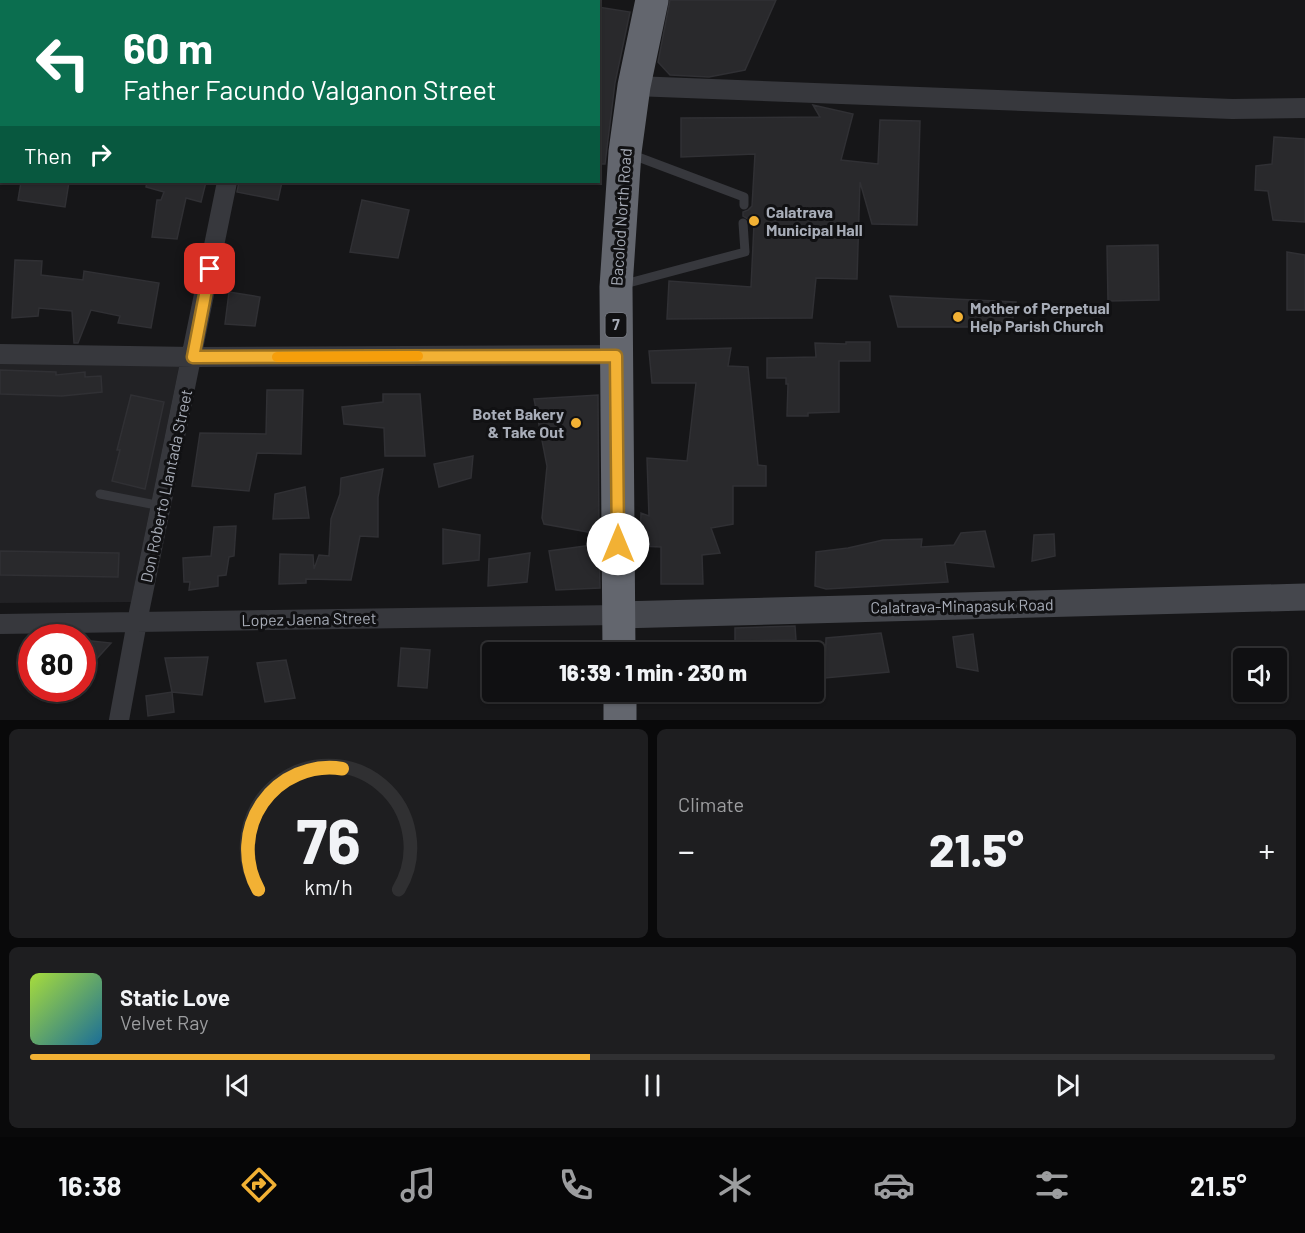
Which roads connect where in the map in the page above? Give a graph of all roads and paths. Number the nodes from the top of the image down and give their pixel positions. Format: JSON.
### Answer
{"nodes":[{"id":1,"x":652,"y":0,"type":"edge"},
{"id":2,"x":634,"y":86,"type":"junction"},
{"id":3,"x":1305,"y":108,"type":"edge"},
{"id":4,"x":625,"y":152,"type":"junction"},
{"id":5,"x":227,"y":183,"type":"edge"},
{"id":6,"x":744,"y":205,"type":"dead end"},
{"id":7,"x":743,"y":223,"type":"dead end"},
{"id":8,"x":616,"y":287,"type":"junction"},
{"id":9,"x":0,"y":354,"type":"edge"},
{"id":10,"x":616,"y":356,"type":"junction"},
{"id":11,"x":193,"y":357,"type":"junction"},
{"id":12,"x":100,"y":494,"type":"dead end"},
{"id":13,"x":161,"y":506,"type":"junction"},
{"id":14,"x":1305,"y":597,"type":"edge"},
{"id":15,"x":618,"y":615,"type":"junction"},
{"id":16,"x":137,"y":622,"type":"junction"},
{"id":17,"x":0,"y":624,"type":"edge"},
{"id":18,"x":619,"y":642,"type":"edge"},
{"id":19,"x":620,"y":702,"type":"edge"},
{"id":20,"x":119,"y":720,"type":"edge"},
{"id":21,"x":620,"y":720,"type":"edge"}],
"edges":[{"from":1,"to":2,"type":"highway","name":"Bacolod North Road","number":"7"},
{"from":2,"to":3,"type":"street"},
{"from":2,"to":4,"type":"highway","name":"Bacolod North Road","number":"7"},
{"from":4,"to":6,"type":"lane"},
{"from":4,"to":8,"type":"highway","name":"Bacolod North Road","number":"7"},
{"from":5,"to":11,"type":"street","name":"Don Roberto Llantada Street"},
{"from":7,"to":8,"type":"lane"},
{"from":8,"to":10,"type":"highway","name":"Bacolod North Road","number":"7"},
{"from":9,"to":11,"type":"street"},
{"from":10,"to":11,"type":"street"},
{"from":10,"to":15,"type":"highway","name":"Bacolod North Road","number":"7"},
{"from":11,"to":13,"type":"street","name":"Don Roberto Llantada Street"},
{"from":12,"to":13,"type":"lane"},
{"from":13,"to":16,"type":"street","name":"Don Roberto Llantada Street"},
{"from":14,"to":15,"type":"main road","name":"Calatrava-Minapasuk Road"},
{"from":15,"to":16,"type":"street","name":"Lopez Jaena Street"},
{"from":15,"to":18,"type":"highway","name":"Bacolod North Road","number":"7"},
{"from":16,"to":17,"type":"street","name":"Lopez Jaena Street"},
{"from":16,"to":20,"type":"street","name":"Don Roberto Llantada Street"},
{"from":19,"to":21,"type":"highway"}]}
